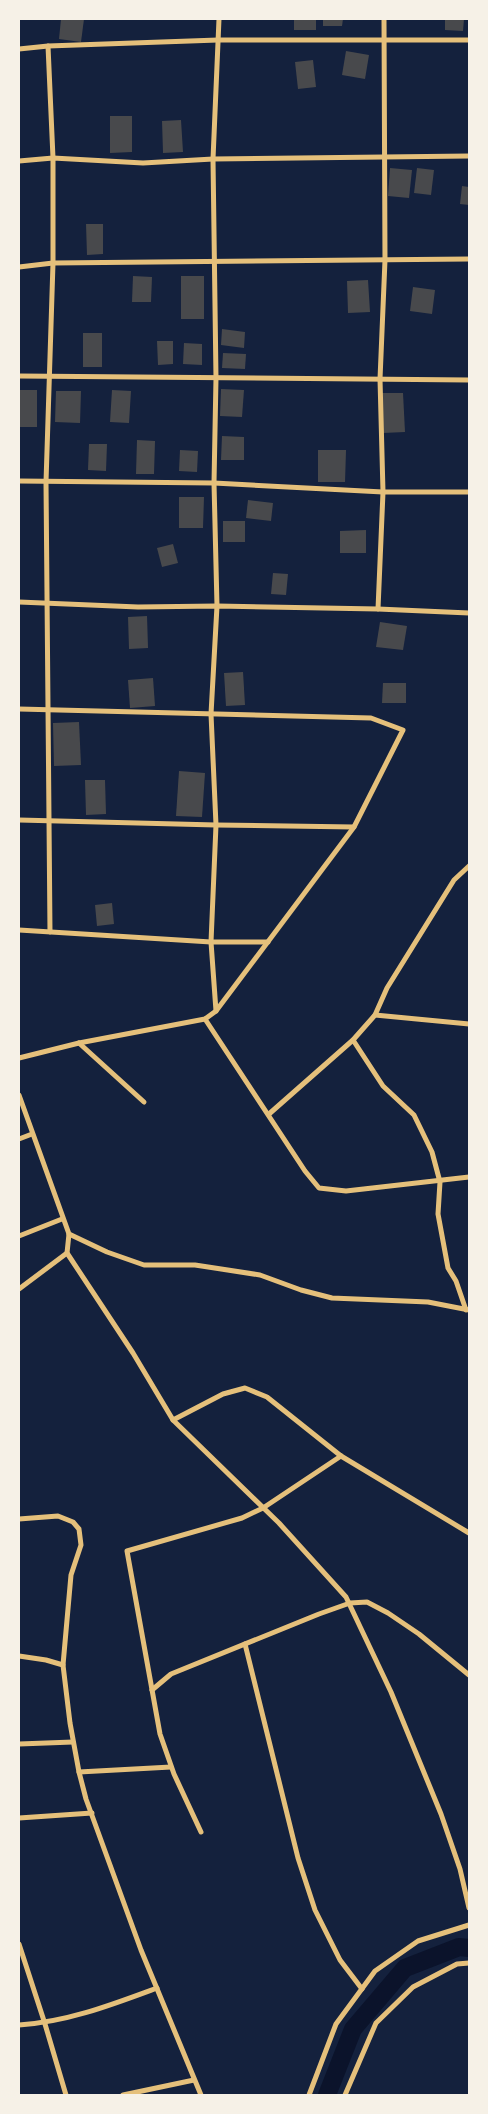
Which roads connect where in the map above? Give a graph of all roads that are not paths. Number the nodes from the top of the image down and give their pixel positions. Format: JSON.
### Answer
{"nodes":[{"id":1,"x":219,"y":19,"type":"edge"},
{"id":2,"x":384,"y":19,"type":"edge"},
{"id":3,"x":218,"y":40,"type":"junction"},
{"id":4,"x":384,"y":40,"type":"junction"},
{"id":5,"x":469,"y":40,"type":"edge"},
{"id":6,"x":48,"y":46,"type":"junction"},
{"id":7,"x":19,"y":49,"type":"edge"},
{"id":8,"x":469,"y":156,"type":"edge"},
{"id":9,"x":384,"y":157,"type":"junction"},
{"id":10,"x":53,"y":158,"type":"junction"},
{"id":11,"x":213,"y":159,"type":"junction"},
{"id":12,"x":19,"y":161,"type":"edge"},
{"id":13,"x":469,"y":259,"type":"edge"},
{"id":14,"x":386,"y":260,"type":"junction"},
{"id":15,"x":213,"y":262,"type":"junction"},
{"id":16,"x":53,"y":263,"type":"junction"},
{"id":17,"x":19,"y":267,"type":"edge"},
{"id":18,"x":19,"y":376,"type":"edge"},
{"id":19,"x":50,"y":377,"type":"junction"},
{"id":20,"x":216,"y":378,"type":"junction"},
{"id":21,"x":380,"y":379,"type":"junction"},
{"id":22,"x":469,"y":380,"type":"edge"},
{"id":23,"x":19,"y":481,"type":"edge"},
{"id":24,"x":46,"y":482,"type":"junction"},
{"id":25,"x":214,"y":483,"type":"junction"},
{"id":26,"x":383,"y":492,"type":"junction"},
{"id":27,"x":469,"y":492,"type":"edge"},
{"id":28,"x":19,"y":602,"type":"edge"},
{"id":29,"x":47,"y":603,"type":"junction"},
{"id":30,"x":217,"y":606,"type":"junction"},
{"id":31,"x":378,"y":609,"type":"junction"},
{"id":32,"x":469,"y":613,"type":"edge"},
{"id":33,"x":19,"y":709,"type":"edge"},
{"id":34,"x":48,"y":711,"type":"junction"},
{"id":35,"x":211,"y":714,"type":"junction"},
{"id":36,"x":19,"y":820,"type":"edge"},
{"id":37,"x":50,"y":821,"type":"junction"},
{"id":38,"x":216,"y":825,"type":"junction"},
{"id":39,"x":354,"y":826,"type":"junction"},
{"id":40,"x":469,"y":866,"type":"edge"},
{"id":41,"x":19,"y":930,"type":"edge"},
{"id":42,"x":50,"y":932,"type":"junction"},
{"id":43,"x":211,"y":942,"type":"junction"},
{"id":44,"x":268,"y":942,"type":"junction"},
{"id":45,"x":216,"y":1011,"type":"junction"},
{"id":46,"x":375,"y":1015,"type":"junction"},
{"id":47,"x":205,"y":1019,"type":"junction"},
{"id":48,"x":469,"y":1024,"type":"edge"},
{"id":49,"x":353,"y":1040,"type":"junction"},
{"id":50,"x":78,"y":1043,"type":"junction"},
{"id":51,"x":19,"y":1058,"type":"edge"},
{"id":52,"x":19,"y":1095,"type":"edge"},
{"id":53,"x":144,"y":1102,"type":"dead end"},
{"id":54,"x":269,"y":1114,"type":"junction"},
{"id":55,"x":32,"y":1134,"type":"junction"},
{"id":56,"x":19,"y":1140,"type":"edge"},
{"id":57,"x":469,"y":1177,"type":"edge"},
{"id":58,"x":440,"y":1182,"type":"junction"},
{"id":59,"x":62,"y":1219,"type":"junction"},
{"id":60,"x":69,"y":1234,"type":"junction"},
{"id":61,"x":19,"y":1236,"type":"edge"},
{"id":62,"x":67,"y":1253,"type":"junction"},
{"id":63,"x":19,"y":1289,"type":"edge"},
{"id":64,"x":468,"y":1310,"type":"edge"},
{"id":65,"x":173,"y":1420,"type":"junction"},
{"id":66,"x":341,"y":1456,"type":"junction"},
{"id":67,"x":263,"y":1508,"type":"junction"},
{"id":68,"x":19,"y":1519,"type":"edge"},
{"id":69,"x":469,"y":1533,"type":"edge"},
{"id":70,"x":350,"y":1603,"type":"junction"},
{"id":71,"x":245,"y":1644,"type":"junction"},
{"id":72,"x":19,"y":1656,"type":"edge"},
{"id":73,"x":64,"y":1665,"type":"junction"},
{"id":74,"x":469,"y":1675,"type":"edge"},
{"id":75,"x":152,"y":1690,"type":"junction"},
{"id":76,"x":73,"y":1742,"type":"junction"},
{"id":77,"x":19,"y":1744,"type":"edge"},
{"id":78,"x":171,"y":1767,"type":"junction"},
{"id":79,"x":79,"y":1772,"type":"junction"},
{"id":80,"x":92,"y":1813,"type":"junction"},
{"id":81,"x":19,"y":1818,"type":"edge"},
{"id":82,"x":201,"y":1832,"type":"dead end"},
{"id":83,"x":469,"y":1908,"type":"edge"},
{"id":84,"x":469,"y":1925,"type":"edge"},
{"id":85,"x":19,"y":1944,"type":"edge"},
{"id":86,"x":469,"y":1963,"type":"edge"},
{"id":87,"x":156,"y":1988,"type":"junction"},
{"id":88,"x":362,"y":1989,"type":"junction"},
{"id":89,"x":45,"y":2024,"type":"junction"},
{"id":90,"x":19,"y":2026,"type":"edge"},
{"id":91,"x":194,"y":2080,"type":"junction"},
{"id":92,"x":66,"y":2095,"type":"edge"},
{"id":93,"x":124,"y":2095,"type":"edge"},
{"id":94,"x":201,"y":2095,"type":"edge"},
{"id":95,"x":309,"y":2095,"type":"edge"},
{"id":96,"x":345,"y":2095,"type":"edge"}],
"edges":[{"from":1,"to":3,"type":"street"},
{"from":2,"to":4,"type":"street"},
{"from":3,"to":4,"type":"street"},
{"from":3,"to":6,"type":"street"},
{"from":3,"to":11,"type":"street"},
{"from":4,"to":5,"type":"street"},
{"from":4,"to":9,"type":"street"},
{"from":6,"to":7,"type":"street"},
{"from":6,"to":10,"type":"street"},
{"from":8,"to":9,"type":"street"},
{"from":9,"to":11,"type":"street"},
{"from":9,"to":14,"type":"street"},
{"from":10,"to":11,"type":"street"},
{"from":10,"to":12,"type":"street"},
{"from":10,"to":16,"type":"street"},
{"from":11,"to":15,"type":"street"},
{"from":13,"to":14,"type":"street"},
{"from":14,"to":15,"type":"street"},
{"from":14,"to":21,"type":"street"},
{"from":15,"to":16,"type":"street"},
{"from":15,"to":20,"type":"street"},
{"from":16,"to":17,"type":"street"},
{"from":16,"to":19,"type":"street"},
{"from":18,"to":19,"type":"street"},
{"from":19,"to":20,"type":"street"},
{"from":19,"to":24,"type":"street"},
{"from":20,"to":21,"type":"street"},
{"from":20,"to":25,"type":"street"},
{"from":21,"to":22,"type":"street"},
{"from":21,"to":26,"type":"street"},
{"from":23,"to":24,"type":"street"},
{"from":24,"to":25,"type":"street"},
{"from":24,"to":29,"type":"street"},
{"from":25,"to":26,"type":"street"},
{"from":25,"to":30,"type":"street"},
{"from":26,"to":27,"type":"street"},
{"from":26,"to":31,"type":"street"},
{"from":28,"to":29,"type":"street"},
{"from":29,"to":30,"type":"street"},
{"from":29,"to":34,"type":"street"},
{"from":30,"to":31,"type":"street"},
{"from":30,"to":35,"type":"street"},
{"from":31,"to":32,"type":"street"},
{"from":33,"to":34,"type":"street"},
{"from":34,"to":35,"type":"street"},
{"from":34,"to":37,"type":"street"},
{"from":35,"to":38,"type":"street"},
{"from":35,"to":39,"type":"street"},
{"from":36,"to":37,"type":"street"},
{"from":37,"to":38,"type":"street"},
{"from":37,"to":42,"type":"street"},
{"from":38,"to":39,"type":"street"},
{"from":38,"to":43,"type":"street"},
{"from":39,"to":44,"type":"street"},
{"from":40,"to":46,"type":"street"},
{"from":41,"to":42,"type":"street"},
{"from":42,"to":43,"type":"street"},
{"from":43,"to":44,"type":"street"},
{"from":43,"to":45,"type":"street"},
{"from":44,"to":45,"type":"street"},
{"from":45,"to":47,"type":"street"},
{"from":46,"to":48,"type":"street"},
{"from":46,"to":49,"type":"street"},
{"from":47,"to":50,"type":"street"},
{"from":47,"to":54,"type":"street"},
{"from":49,"to":54,"type":"street"},
{"from":49,"to":58,"type":"street"},
{"from":50,"to":51,"type":"street"},
{"from":50,"to":53,"type":"street"},
{"from":52,"to":55,"type":"street"},
{"from":54,"to":58,"type":"street"},
{"from":55,"to":56,"type":"street"},
{"from":55,"to":59,"type":"street"},
{"from":57,"to":58,"type":"street"},
{"from":58,"to":64,"type":"street"},
{"from":59,"to":60,"type":"street"},
{"from":59,"to":61,"type":"street"},
{"from":60,"to":62,"type":"street"},
{"from":60,"to":64,"type":"street"},
{"from":62,"to":63,"type":"street"},
{"from":62,"to":65,"type":"street"},
{"from":65,"to":66,"type":"street"},
{"from":65,"to":67,"type":"street"},
{"from":66,"to":67,"type":"street"},
{"from":66,"to":69,"type":"street"},
{"from":67,"to":70,"type":"street"},
{"from":67,"to":75,"type":"street"},
{"from":68,"to":73,"type":"street"},
{"from":70,"to":71,"type":"street"},
{"from":70,"to":74,"type":"street"},
{"from":70,"to":83,"type":"street"},
{"from":71,"to":75,"type":"street"},
{"from":71,"to":88,"type":"street"},
{"from":72,"to":73,"type":"street"},
{"from":73,"to":76,"type":"street"},
{"from":75,"to":78,"type":"street"},
{"from":76,"to":77,"type":"street"},
{"from":76,"to":79,"type":"street"},
{"from":78,"to":79,"type":"street"},
{"from":78,"to":82,"type":"street"},
{"from":79,"to":80,"type":"street"},
{"from":80,"to":81,"type":"street"},
{"from":80,"to":87,"type":"street"},
{"from":84,"to":88,"type":"street"},
{"from":85,"to":89,"type":"street"},
{"from":86,"to":96,"type":"street"},
{"from":87,"to":89,"type":"street"},
{"from":87,"to":91,"type":"street"},
{"from":88,"to":95,"type":"street"},
{"from":89,"to":90,"type":"street"},
{"from":89,"to":92,"type":"street"},
{"from":91,"to":93,"type":"street"},
{"from":91,"to":94,"type":"street"}]}
